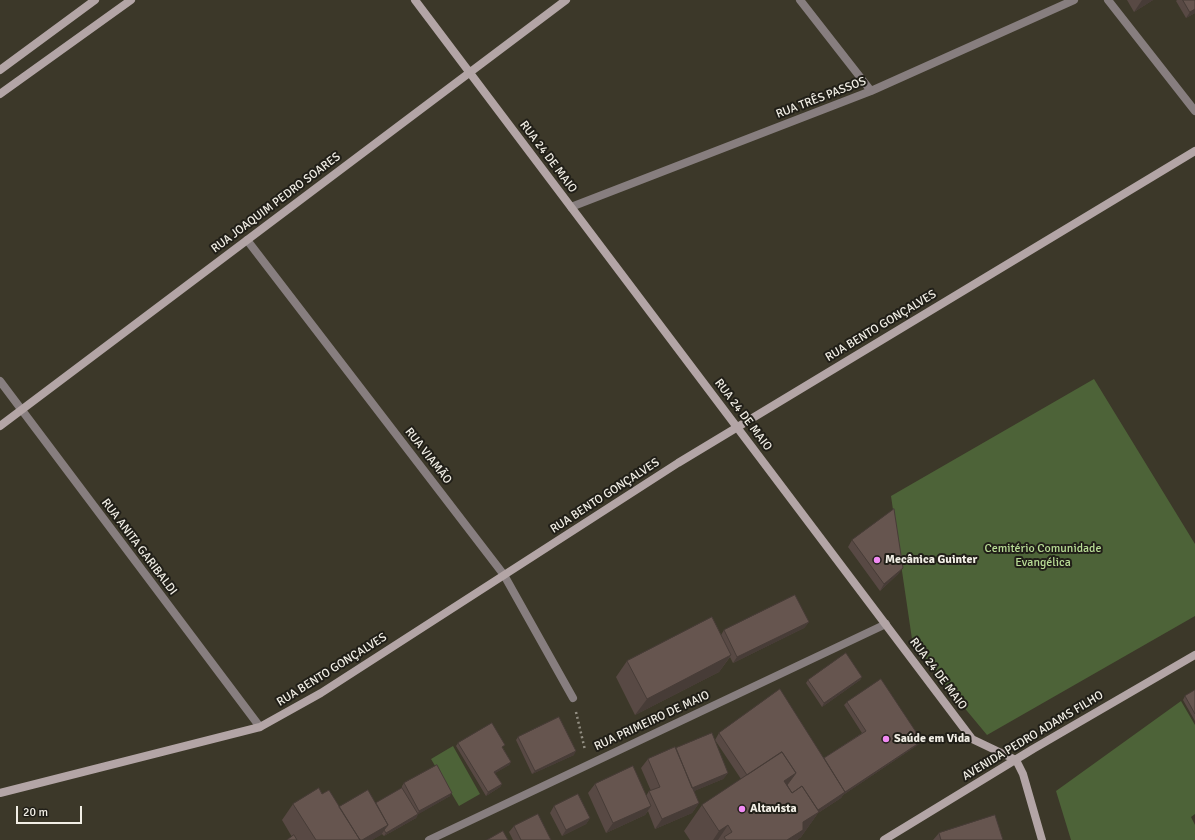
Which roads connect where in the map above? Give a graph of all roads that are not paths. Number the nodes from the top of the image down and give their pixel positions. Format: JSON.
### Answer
{"nodes":[{"id":1,"x":95,"y":0,"type":"edge"},
{"id":2,"x":131,"y":0,"type":"edge"},
{"id":3,"x":415,"y":0,"type":"edge"},
{"id":4,"x":566,"y":0,"type":"edge"},
{"id":5,"x":800,"y":0,"type":"edge"},
{"id":6,"x":1074,"y":0,"type":"edge"},
{"id":7,"x":1108,"y":0,"type":"edge"},
{"id":8,"x":0,"y":70,"type":"edge"},
{"id":9,"x":469,"y":72,"type":"junction"},
{"id":10,"x":871,"y":91,"type":"junction"},
{"id":11,"x":0,"y":94,"type":"edge"},
{"id":12,"x":1195,"y":111,"type":"edge"},
{"id":13,"x":1195,"y":151,"type":"edge"},
{"id":14,"x":571,"y":207,"type":"junction"},
{"id":15,"x":247,"y":240,"type":"junction"},
{"id":16,"x":0,"y":381,"type":"edge"},
{"id":17,"x":21,"y":410,"type":"junction"},
{"id":18,"x":0,"y":426,"type":"edge"},
{"id":19,"x":738,"y":428,"type":"junction"},
{"id":20,"x":504,"y":575,"type":"junction"},
{"id":21,"x":886,"y":624,"type":"junction"},
{"id":22,"x":1195,"y":655,"type":"edge"},
{"id":23,"x":573,"y":698,"type":"road end"},
{"id":24,"x":260,"y":727,"type":"junction"},
{"id":25,"x":1016,"y":760,"type":"junction"},
{"id":26,"x":0,"y":793,"type":"edge"},
{"id":27,"x":429,"y":840,"type":"edge"},
{"id":28,"x":884,"y":840,"type":"edge"},
{"id":29,"x":1042,"y":840,"type":"edge"}],
"edges":[{"from":1,"to":8,"type":"street"},
{"from":2,"to":11,"type":"street"},
{"from":3,"to":9,"type":"street","name":"RUA 24 DE MAIO"},
{"from":4,"to":9,"type":"street","name":"RUA JOAQUIM PEDRO SOARES"},
{"from":5,"to":10,"type":"street"},
{"from":6,"to":10,"type":"street","name":"RUA TRÊS PASSOS"},
{"from":7,"to":12,"type":"street"},
{"from":9,"to":14,"type":"street","name":"RUA 24 DE MAIO"},
{"from":9,"to":15,"type":"street","name":"RUA JOAQUIM PEDRO SOARES"},
{"from":10,"to":14,"type":"street","name":"RUA TRÊS PASSOS"},
{"from":13,"to":19,"type":"street","name":"RUA BENTO GONÇALVES"},
{"from":14,"to":19,"type":"street","name":"RUA 24 DE MAIO"},
{"from":15,"to":17,"type":"street","name":"RUA JOAQUIM PEDRO SOARES"},
{"from":15,"to":20,"type":"street","name":"RUA VIAMÃO"},
{"from":16,"to":17,"type":"street","name":"RUA ANITA GARIBALDI"},
{"from":17,"to":18,"type":"street","name":"RUA JOAQUIM PEDRO SOARES"},
{"from":17,"to":24,"type":"street","name":"RUA ANITA GARIBALDI"},
{"from":19,"to":20,"type":"street","name":"RUA BENTO GONÇALVES"},
{"from":19,"to":21,"type":"street","name":"RUA 24 DE MAIO"},
{"from":20,"to":23,"type":"street","name":"RUA VIAMÃO"},
{"from":20,"to":24,"type":"street","name":"RUA BENTO GONÇALVES"},
{"from":21,"to":25,"type":"street","name":"RUA 24 DE MAIO"},
{"from":21,"to":27,"type":"street","name":"RUA PRIMEIRO DE MAIO"},
{"from":22,"to":25,"type":"street","name":"AVENIDA PEDRO ADAMS FILHO"},
{"from":24,"to":26,"type":"street","name":"RUA BENTO GONÇALVES"},
{"from":25,"to":28,"type":"street","name":"AVENIDA PEDRO ADAMS FILHO"},
{"from":25,"to":29,"type":"street"}]}
